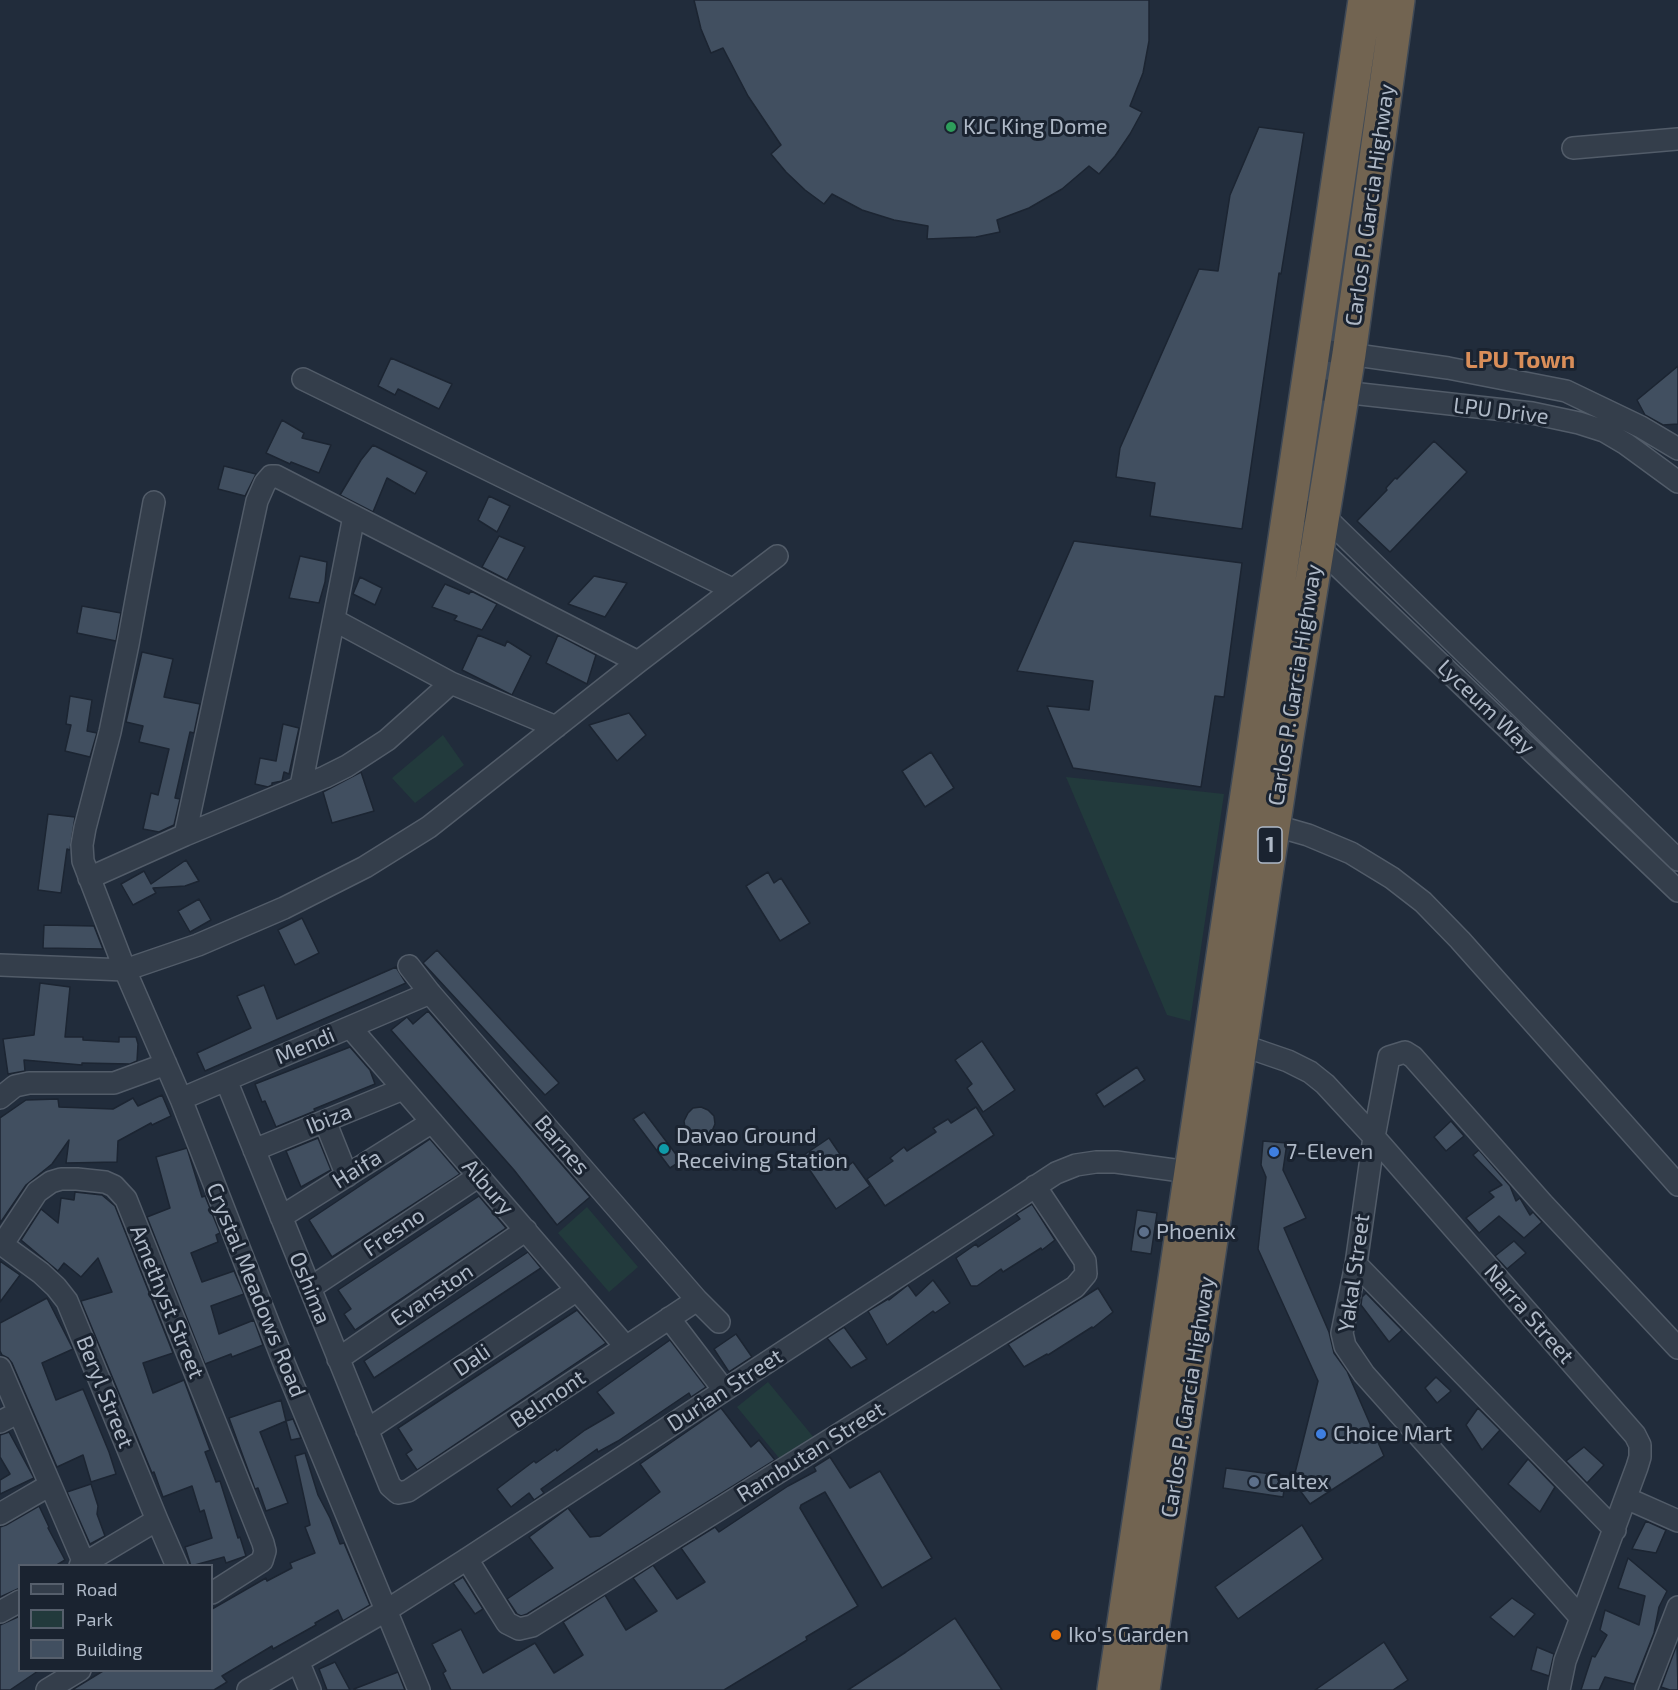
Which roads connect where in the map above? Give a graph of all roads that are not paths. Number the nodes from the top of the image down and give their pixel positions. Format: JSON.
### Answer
{"nodes":[{"id":1,"x":1365,"y":0,"type":"edge"},
{"id":2,"x":1398,"y":0,"type":"edge"},
{"id":3,"x":1678,"y":139,"type":"edge"},
{"id":4,"x":1573,"y":148,"type":"dead end"},
{"id":5,"x":1314,"y":349,"type":"junction"},
{"id":6,"x":1349,"y":354,"type":"junction"},
{"id":7,"x":303,"y":379,"type":"dead end"},
{"id":8,"x":1306,"y":388,"type":"junction"},
{"id":9,"x":1342,"y":393,"type":"junction"},
{"id":10,"x":1678,"y":449,"type":"edge"},
{"id":11,"x":1678,"y":482,"type":"edge"},
{"id":12,"x":154,"y":502,"type":"dead end"},
{"id":13,"x":354,"y":516,"type":"junction"},
{"id":14,"x":1286,"y":524,"type":"junction"},
{"id":15,"x":1320,"y":530,"type":"junction"},
{"id":16,"x":777,"y":556,"type":"dead end"},
{"id":17,"x":732,"y":589,"type":"junction"},
{"id":18,"x":1402,"y":593,"type":"junction"},
{"id":19,"x":1386,"y":612,"type":"junction"},
{"id":20,"x":334,"y":620,"type":"junction"},
{"id":21,"x":639,"y":662,"type":"junction"},
{"id":22,"x":451,"y":682,"type":"junction"},
{"id":23,"x":556,"y":727,"type":"junction"},
{"id":24,"x":1270,"y":740,"type":"junction"},
{"id":25,"x":301,"y":786,"type":"junction"},
{"id":26,"x":1273,"y":825,"type":"junction"},
{"id":27,"x":185,"y":835,"type":"junction"},
{"id":28,"x":1678,"y":860,"type":"edge"},
{"id":29,"x":89,"y":878,"type":"junction"},
{"id":30,"x":1678,"y":891,"type":"edge"},
{"id":31,"x":0,"y":965,"type":"edge"},
{"id":32,"x":409,"y":966,"type":"dead end"},
{"id":33,"x":125,"y":970,"type":"junction"},
{"id":34,"x":430,"y":993,"type":"junction"},
{"id":35,"x":350,"y":1027,"type":"junction"},
{"id":36,"x":1226,"y":1046,"type":"junction"},
{"id":37,"x":166,"y":1064,"type":"junction"},
{"id":38,"x":226,"y":1080,"type":"junction"},
{"id":39,"x":403,"y":1089,"type":"junction"},
{"id":40,"x":0,"y":1098,"type":"edge"},
{"id":41,"x":181,"y":1099,"type":"junction"},
{"id":42,"x":325,"y":1121,"type":"junction"},
{"id":43,"x":432,"y":1122,"type":"junction"},
{"id":44,"x":1374,"y":1137,"type":"junction"},
{"id":45,"x":254,"y":1150,"type":"junction"},
{"id":46,"x":1206,"y":1175,"type":"junction"},
{"id":47,"x":347,"y":1176,"type":"junction"},
{"id":48,"x":479,"y":1176,"type":"junction"},
{"id":49,"x":1678,"y":1185,"type":"edge"},
{"id":50,"x":1035,"y":1186,"type":"junction"},
{"id":51,"x":281,"y":1217,"type":"junction"},
{"id":52,"x":526,"y":1230,"type":"junction"},
{"id":53,"x":1,"y":1244,"type":"edge"},
{"id":54,"x":1356,"y":1264,"type":"junction"},
{"id":55,"x":310,"y":1288,"type":"junction"},
{"id":56,"x":577,"y":1290,"type":"junction"},
{"id":57,"x":697,"y":1300,"type":"junction"},
{"id":58,"x":669,"y":1318,"type":"junction"},
{"id":59,"x":719,"y":1322,"type":"dead end"},
{"id":60,"x":626,"y":1347,"type":"junction"},
{"id":61,"x":1678,"y":1348,"type":"edge"},
{"id":62,"x":338,"y":1359,"type":"junction"},
{"id":63,"x":0,"y":1368,"type":"edge"},
{"id":64,"x":724,"y":1390,"type":"junction"},
{"id":65,"x":19,"y":1412,"type":"junction"},
{"id":66,"x":0,"y":1422,"type":"edge"},
{"id":67,"x":367,"y":1430,"type":"junction"},
{"id":68,"x":50,"y":1485,"type":"junction"},
{"id":69,"x":398,"y":1493,"type":"joint"},
{"id":70,"x":1626,"y":1498,"type":"junction"},
{"id":71,"x":0,"y":1514,"type":"edge"},
{"id":72,"x":157,"y":1520,"type":"junction"},
{"id":73,"x":1678,"y":1521,"type":"edge"},
{"id":74,"x":1614,"y":1530,"type":"junction"},
{"id":75,"x":466,"y":1559,"type":"junction"},
{"id":76,"x":82,"y":1564,"type":"edge"},
{"id":77,"x":176,"y":1564,"type":"edge"},
{"id":78,"x":213,"y":1592,"type":"edge"},
{"id":79,"x":18,"y":1602,"type":"edge"},
{"id":80,"x":1678,"y":1607,"type":"edge"},
{"id":81,"x":387,"y":1610,"type":"junction"},
{"id":82,"x":0,"y":1612,"type":"edge"},
{"id":83,"x":1581,"y":1618,"type":"junction"},
{"id":84,"x":298,"y":1661,"type":"junction"},
{"id":85,"x":78,"y":1672,"type":"edge"},
{"id":86,"x":47,"y":1690,"type":"edge"},
{"id":87,"x":248,"y":1690,"type":"edge"},
{"id":88,"x":310,"y":1690,"type":"edge"},
{"id":89,"x":419,"y":1690,"type":"edge"},
{"id":90,"x":1114,"y":1690,"type":"edge"},
{"id":91,"x":1143,"y":1690,"type":"edge"},
{"id":92,"x":1559,"y":1690,"type":"edge"},
{"id":93,"x":1646,"y":1690,"type":"edge"}],
"edges":[{"from":1,"to":5,"type":"highway","name":"Carlos P. Garcia Highway","number":"1"},
{"from":2,"to":6,"type":"highway","name":"Carlos P. Garcia Highway","number":"1"},
{"from":3,"to":4,"type":"street"},
{"from":5,"to":6,"type":"street","name":"LPU Drive"},
{"from":5,"to":8,"type":"highway","name":"Carlos P. Garcia Highway","number":"1"},
{"from":6,"to":9,"type":"highway","name":"Carlos P. Garcia Highway","number":"1"},
{"from":6,"to":10,"type":"street","name":"LPU Drive"},
{"from":7,"to":17,"type":"street"},
{"from":8,"to":9,"type":"street","name":"LPU Drive"},
{"from":8,"to":14,"type":"highway","name":"Carlos P. Garcia Highway","number":"1"},
{"from":9,"to":11,"type":"street","name":"LPU Drive"},
{"from":9,"to":15,"type":"highway","name":"Carlos P. Garcia Highway","number":"1"},
{"from":12,"to":29,"type":"street","name":"Crystal Meadows Road"},
{"from":13,"to":20,"type":"street"},
{"from":13,"to":21,"type":"street"},
{"from":13,"to":27,"type":"street"},
{"from":14,"to":15,"type":"street"},
{"from":14,"to":15,"type":"street"},
{"from":14,"to":24,"type":"highway","name":"Carlos P. Garcia Highway","number":"1"},
{"from":15,"to":18,"type":"street","name":"Lyceum Way"},
{"from":15,"to":19,"type":"street","name":"Lyceum Way"},
{"from":15,"to":24,"type":"highway","name":"Carlos P. Garcia Highway","number":"1"},
{"from":16,"to":17,"type":"street"},
{"from":17,"to":21,"type":"street"},
{"from":18,"to":19,"type":"street"},
{"from":18,"to":28,"type":"street","name":"Lyceum Way"},
{"from":19,"to":30,"type":"street","name":"Lyceum Way"},
{"from":20,"to":22,"type":"street"},
{"from":20,"to":25,"type":"street"},
{"from":21,"to":23,"type":"street"},
{"from":22,"to":23,"type":"street"},
{"from":22,"to":25,"type":"street"},
{"from":23,"to":33,"type":"street"},
{"from":24,"to":26,"type":"highway","name":"Carlos P. Garcia Highway","number":"1"},
{"from":24,"to":36,"type":"highway","name":"Carlos P. Garcia Highway","number":"1"},
{"from":25,"to":27,"type":"street"},
{"from":26,"to":36,"type":"highway","name":"Carlos P. Garcia Highway","number":"1"},
{"from":26,"to":49,"type":"street"},
{"from":27,"to":29,"type":"street"},
{"from":29,"to":33,"type":"street","name":"Crystal Meadows Road"},
{"from":31,"to":33,"type":"street"},
{"from":32,"to":34,"type":"street","name":"Barnes"},
{"from":33,"to":37,"type":"street","name":"Crystal Meadows Road"},
{"from":34,"to":35,"type":"street","name":"Mendi"},
{"from":34,"to":57,"type":"street","name":"Barnes"},
{"from":35,"to":38,"type":"street","name":"Mendi"},
{"from":35,"to":39,"type":"street","name":"Albury"},
{"from":36,"to":44,"type":"street","name":"Narra Street"},
{"from":36,"to":46,"type":"highway","name":"Carlos P. Garcia Highway","number":"1"},
{"from":37,"to":40,"type":"street"},
{"from":37,"to":41,"type":"street","name":"Crystal Meadows Road"},
{"from":38,"to":41,"type":"street","name":"Mendi"},
{"from":38,"to":45,"type":"street","name":"Oshima"},
{"from":39,"to":42,"type":"street","name":"Ibiza"},
{"from":39,"to":43,"type":"street","name":"Albury"},
{"from":41,"to":81,"type":"street","name":"Crystal Meadows Road"},
{"from":42,"to":45,"type":"street","name":"Ibiza"},
{"from":42,"to":47,"type":"street"},
{"from":43,"to":47,"type":"street","name":"Haifa"},
{"from":43,"to":48,"type":"street","name":"Albury"},
{"from":44,"to":54,"type":"street","name":"Yakal Street"},
{"from":44,"to":61,"type":"street","name":"Yakal Street"},
{"from":44,"to":70,"type":"street","name":"Narra Street"},
{"from":45,"to":51,"type":"street","name":"Oshima"},
{"from":46,"to":50,"type":"street","name":"Durian Street"},
{"from":46,"to":90,"type":"highway","name":"Carlos P. Garcia Highway","number":"1"},
{"from":46,"to":91,"type":"highway","name":"Carlos P. Garcia Highway","number":"1"},
{"from":47,"to":51,"type":"street","name":"Haifa"},
{"from":48,"to":52,"type":"street","name":"Albury"},
{"from":48,"to":55,"type":"street","name":"Fresno"},
{"from":50,"to":64,"type":"street","name":"Durian Street"},
{"from":50,"to":75,"type":"street","name":"Rambutan Street"},
{"from":51,"to":55,"type":"street","name":"Oshima"},
{"from":52,"to":56,"type":"street","name":"Albury"},
{"from":52,"to":62,"type":"street","name":"Evanston"},
{"from":53,"to":72,"type":"street","name":"Beryl Street"},
{"from":53,"to":78,"type":"street","name":"Amethyst Street"},
{"from":54,"to":74,"type":"street"},
{"from":54,"to":83,"type":"street","name":"Yakal Street"},
{"from":55,"to":62,"type":"street","name":"Oshima"},
{"from":56,"to":60,"type":"street","name":"Albury"},
{"from":56,"to":67,"type":"street","name":"Dali"},
{"from":57,"to":58,"type":"street","name":"Belmont"},
{"from":57,"to":59,"type":"street","name":"Barnes"},
{"from":58,"to":60,"type":"street","name":"Belmont"},
{"from":58,"to":64,"type":"street"},
{"from":60,"to":69,"type":"street","name":"Belmont"},
{"from":62,"to":67,"type":"street","name":"Oshima"},
{"from":63,"to":65,"type":"street"},
{"from":64,"to":75,"type":"street","name":"Durian Street"},
{"from":65,"to":66,"type":"street"},
{"from":65,"to":68,"type":"street"},
{"from":67,"to":69,"type":"street","name":"Oshima"},
{"from":68,"to":71,"type":"street"},
{"from":68,"to":76,"type":"street"},
{"from":70,"to":73,"type":"street"},
{"from":70,"to":74,"type":"street","name":"Narra Street"},
{"from":72,"to":76,"type":"street"},
{"from":72,"to":77,"type":"street","name":"Beryl Street"},
{"from":74,"to":83,"type":"street","name":"Narra Street"},
{"from":75,"to":81,"type":"street","name":"Durian Street"},
{"from":79,"to":82,"type":"street"},
{"from":80,"to":93,"type":"street"},
{"from":81,"to":84,"type":"street","name":"Durian Street"},
{"from":81,"to":89,"type":"street","name":"Crystal Meadows Road"},
{"from":83,"to":92,"type":"street","name":"Narra Street"},
{"from":84,"to":87,"type":"street","name":"Durian Street"},
{"from":84,"to":88,"type":"street"},
{"from":85,"to":86,"type":"street"}]}
